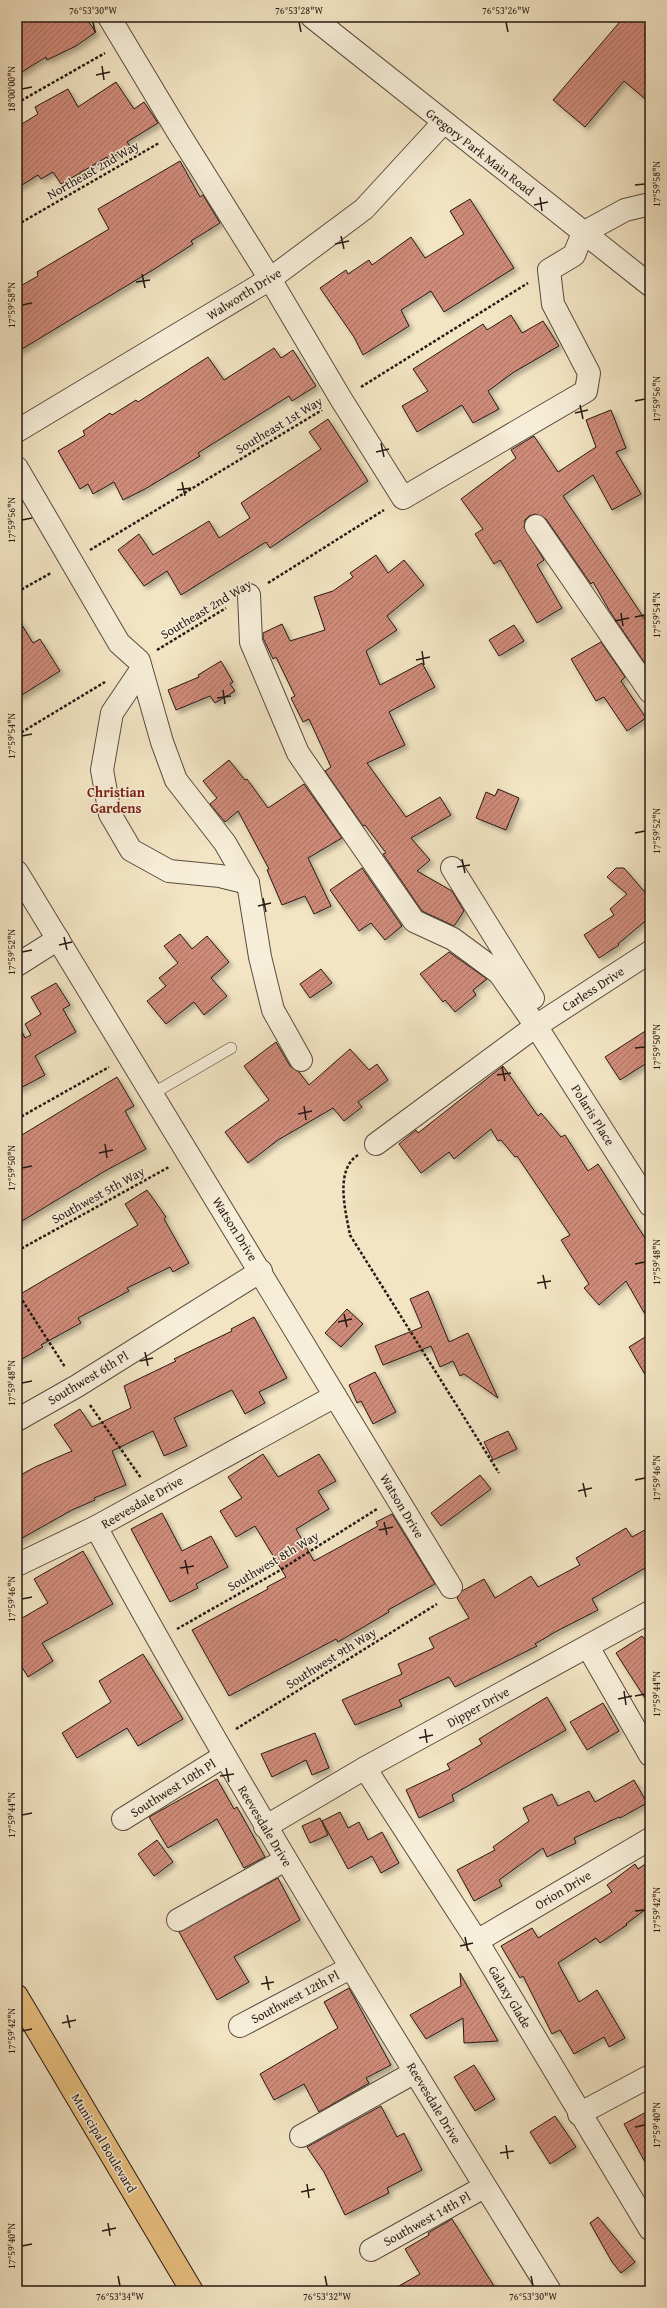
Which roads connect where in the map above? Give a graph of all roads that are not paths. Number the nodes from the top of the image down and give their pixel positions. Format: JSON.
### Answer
{"nodes":[{"id":1,"x":109,"y":17,"type":"edge"},
{"id":2,"x":312,"y":17,"type":"edge"},
{"id":3,"x":443,"y":123,"type":"junction"},
{"id":4,"x":650,"y":204,"type":"edge"},
{"id":5,"x":583,"y":233,"type":"junction"},
{"id":6,"x":270,"y":279,"type":"junction"},
{"id":7,"x":650,"y":285,"type":"edge"},
{"id":8,"x":17,"y":431,"type":"edge"},
{"id":9,"x":17,"y":468,"type":"edge"},
{"id":10,"x":536,"y":526,"type":"dead end"},
{"id":11,"x":249,"y":595,"type":"road end"},
{"id":12,"x":140,"y":665,"type":"junction"},
{"id":13,"x":650,"y":692,"type":"edge"},
{"id":14,"x":452,"y":868,"type":"dead end"},
{"id":15,"x":17,"y":872,"type":"edge"},
{"id":16,"x":248,"y":883,"type":"junction"},
{"id":17,"x":58,"y":939,"type":"junction"},
{"id":18,"x":649,"y":954,"type":"edge"},
{"id":19,"x":17,"y":965,"type":"edge"},
{"id":20,"x":541,"y":1023,"type":"junction"},
{"id":21,"x":231,"y":1048,"type":"dead end"},
{"id":22,"x":301,"y":1060,"type":"dead end"},
{"id":23,"x":152,"y":1094,"type":"junction"},
{"id":24,"x":376,"y":1144,"type":"road end"},
{"id":25,"x":650,"y":1205,"type":"edge"},
{"id":26,"x":261,"y":1271,"type":"junction"},
{"id":27,"x":335,"y":1396,"type":"junction"},
{"id":28,"x":17,"y":1420,"type":"edge"},
{"id":29,"x":96,"y":1527,"type":"junction"},
{"id":30,"x":17,"y":1565,"type":"edge"},
{"id":31,"x":451,"y":1586,"type":"road end"},
{"id":32,"x":650,"y":1612,"type":"edge"},
{"id":33,"x":588,"y":1646,"type":"junction"},
{"id":34,"x":219,"y":1749,"type":"junction"},
{"id":35,"x":650,"y":1755,"type":"edge"},
{"id":36,"x":365,"y":1768,"type":"junction"},
{"id":37,"x":122,"y":1819,"type":"dead end"},
{"id":38,"x":265,"y":1827,"type":"junction"},
{"id":39,"x":650,"y":1839,"type":"edge"},
{"id":40,"x":286,"y":1860,"type":"junction"},
{"id":41,"x":178,"y":1920,"type":"dead end"},
{"id":42,"x":477,"y":1942,"type":"junction"},
{"id":43,"x":350,"y":1968,"type":"junction"},
{"id":44,"x":17,"y":1996,"type":"edge"},
{"id":45,"x":240,"y":2026,"type":"dead end"},
{"id":46,"x":415,"y":2072,"type":"junction"},
{"id":47,"x":650,"y":2076,"type":"edge"},
{"id":48,"x":579,"y":2114,"type":"junction"},
{"id":49,"x":301,"y":2136,"type":"dead end"},
{"id":50,"x":484,"y":2187,"type":"junction"},
{"id":51,"x":650,"y":2229,"type":"edge"},
{"id":52,"x":371,"y":2250,"type":"dead end"},
{"id":53,"x":548,"y":2290,"type":"edge"},
{"id":54,"x":192,"y":2291,"type":"edge"}],
"edges":[{"from":1,"to":6,"type":"street"},
{"from":2,"to":3,"type":"street","name":"Gregory Park Main Road"},
{"from":3,"to":5,"type":"street","name":"Gregory Park Main Road"},
{"from":3,"to":6,"type":"street","name":"Walworth Drive"},
{"from":4,"to":5,"type":"street"},
{"from":5,"to":6,"type":"street"},
{"from":5,"to":7,"type":"street","name":"Gregory Park Main Road"},
{"from":6,"to":8,"type":"street","name":"Walworth Drive"},
{"from":9,"to":12,"type":"street"},
{"from":10,"to":13,"type":"street"},
{"from":11,"to":20,"type":"street"},
{"from":12,"to":16,"type":"street"},
{"from":12,"to":16,"type":"street"},
{"from":14,"to":20,"type":"street"},
{"from":15,"to":17,"type":"street","name":"Watson Drive"},
{"from":16,"to":22,"type":"street"},
{"from":17,"to":19,"type":"street"},
{"from":17,"to":23,"type":"street","name":"Watson Drive"},
{"from":18,"to":20,"type":"street","name":"Carless Drive"},
{"from":20,"to":24,"type":"street","name":"Carless Drive"},
{"from":20,"to":25,"type":"street","name":"Polaris Place"},
{"from":21,"to":23,"type":"lane"},
{"from":23,"to":26,"type":"street","name":"Watson Drive"},
{"from":26,"to":27,"type":"street","name":"Watson Drive"},
{"from":26,"to":28,"type":"street","name":"Southwest 6th Pl"},
{"from":27,"to":29,"type":"street","name":"Reevesdale Drive"},
{"from":27,"to":31,"type":"street","name":"Watson Drive"},
{"from":29,"to":30,"type":"street"},
{"from":29,"to":34,"type":"street","name":"Reevesdale Drive"},
{"from":32,"to":33,"type":"street","name":"Dipper Drive"},
{"from":33,"to":35,"type":"street"},
{"from":33,"to":36,"type":"street","name":"Dipper Drive"},
{"from":34,"to":37,"type":"street","name":"Southwest 10th Pl"},
{"from":34,"to":38,"type":"street","name":"Reevesdale Drive"},
{"from":36,"to":38,"type":"street","name":"Dipper Drive"},
{"from":36,"to":42,"type":"street","name":"Galaxy Glade"},
{"from":38,"to":40,"type":"street","name":"Reevesdale Drive"},
{"from":39,"to":42,"type":"street","name":"Orion Drive"},
{"from":40,"to":41,"type":"street"},
{"from":40,"to":43,"type":"street","name":"Reevesdale Drive"},
{"from":42,"to":48,"type":"street","name":"Galaxy Glade"},
{"from":43,"to":45,"type":"street","name":"Southwest 12th Pl"},
{"from":43,"to":46,"type":"street","name":"Reevesdale Drive"},
{"from":44,"to":54,"type":"main road","name":"Municipal Boulevard"},
{"from":46,"to":49,"type":"street"},
{"from":46,"to":50,"type":"street","name":"Reevesdale Drive"},
{"from":47,"to":48,"type":"street"},
{"from":48,"to":51,"type":"street","name":"Galaxy Glade"},
{"from":50,"to":52,"type":"street","name":"Southwest 14th Pl"},
{"from":50,"to":53,"type":"street","name":"Reevesdale Drive"}]}
